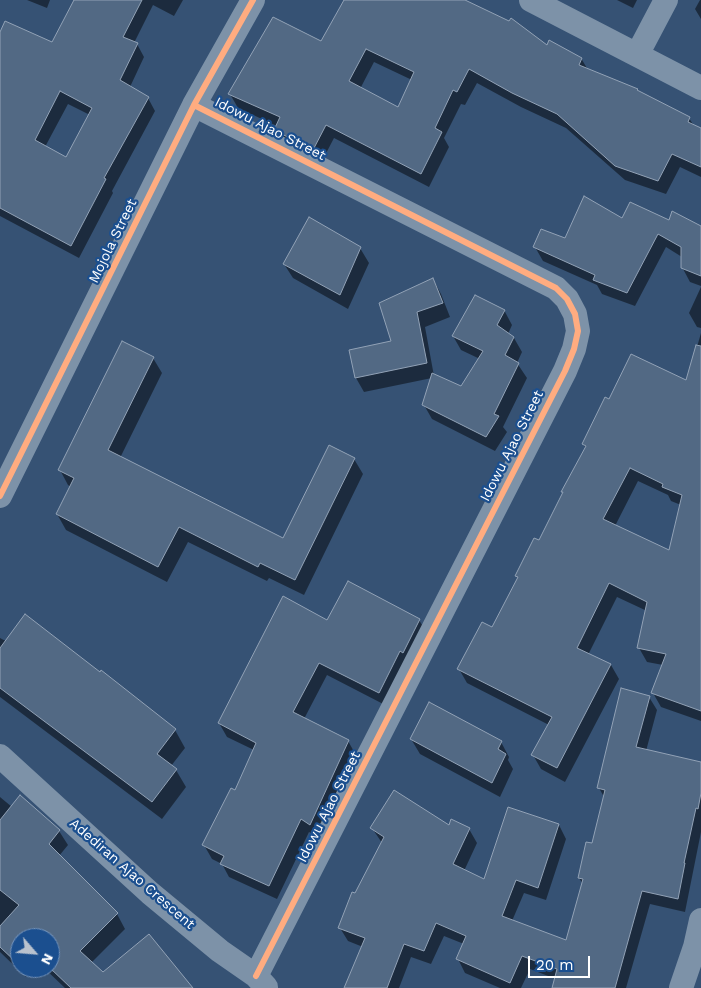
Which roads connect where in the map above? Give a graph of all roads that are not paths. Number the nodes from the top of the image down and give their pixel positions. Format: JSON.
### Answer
{"nodes":[{"id":1,"x":253,"y":0,"type":"edge"},
{"id":2,"x":531,"y":0,"type":"edge"},
{"id":3,"x":666,"y":0,"type":"edge"},
{"id":4,"x":637,"y":55,"type":"junction"},
{"id":5,"x":701,"y":88,"type":"edge"},
{"id":6,"x":194,"y":105,"type":"junction"},
{"id":7,"x":0,"y":496,"type":"edge"},
{"id":8,"x":0,"y":756,"type":"edge"},
{"id":9,"x":701,"y":920,"type":"edge"},
{"id":10,"x":698,"y":947,"type":"edge"},
{"id":11,"x":262,"y":982,"type":"edge"},
{"id":12,"x":681,"y":988,"type":"edge"}],
"edges":[{"from":1,"to":6,"type":"street","name":"Mojola Street"},
{"from":2,"to":4,"type":"street"},
{"from":3,"to":4,"type":"street"},
{"from":4,"to":5,"type":"street"},
{"from":6,"to":7,"type":"street","name":"Mojola Street"},
{"from":6,"to":11,"type":"street","name":"Idowu Ajao Street"},
{"from":8,"to":11,"type":"street","name":"Adediran Ajao Crescent"},
{"from":9,"to":10,"type":"street"},
{"from":10,"to":12,"type":"street"}]}
